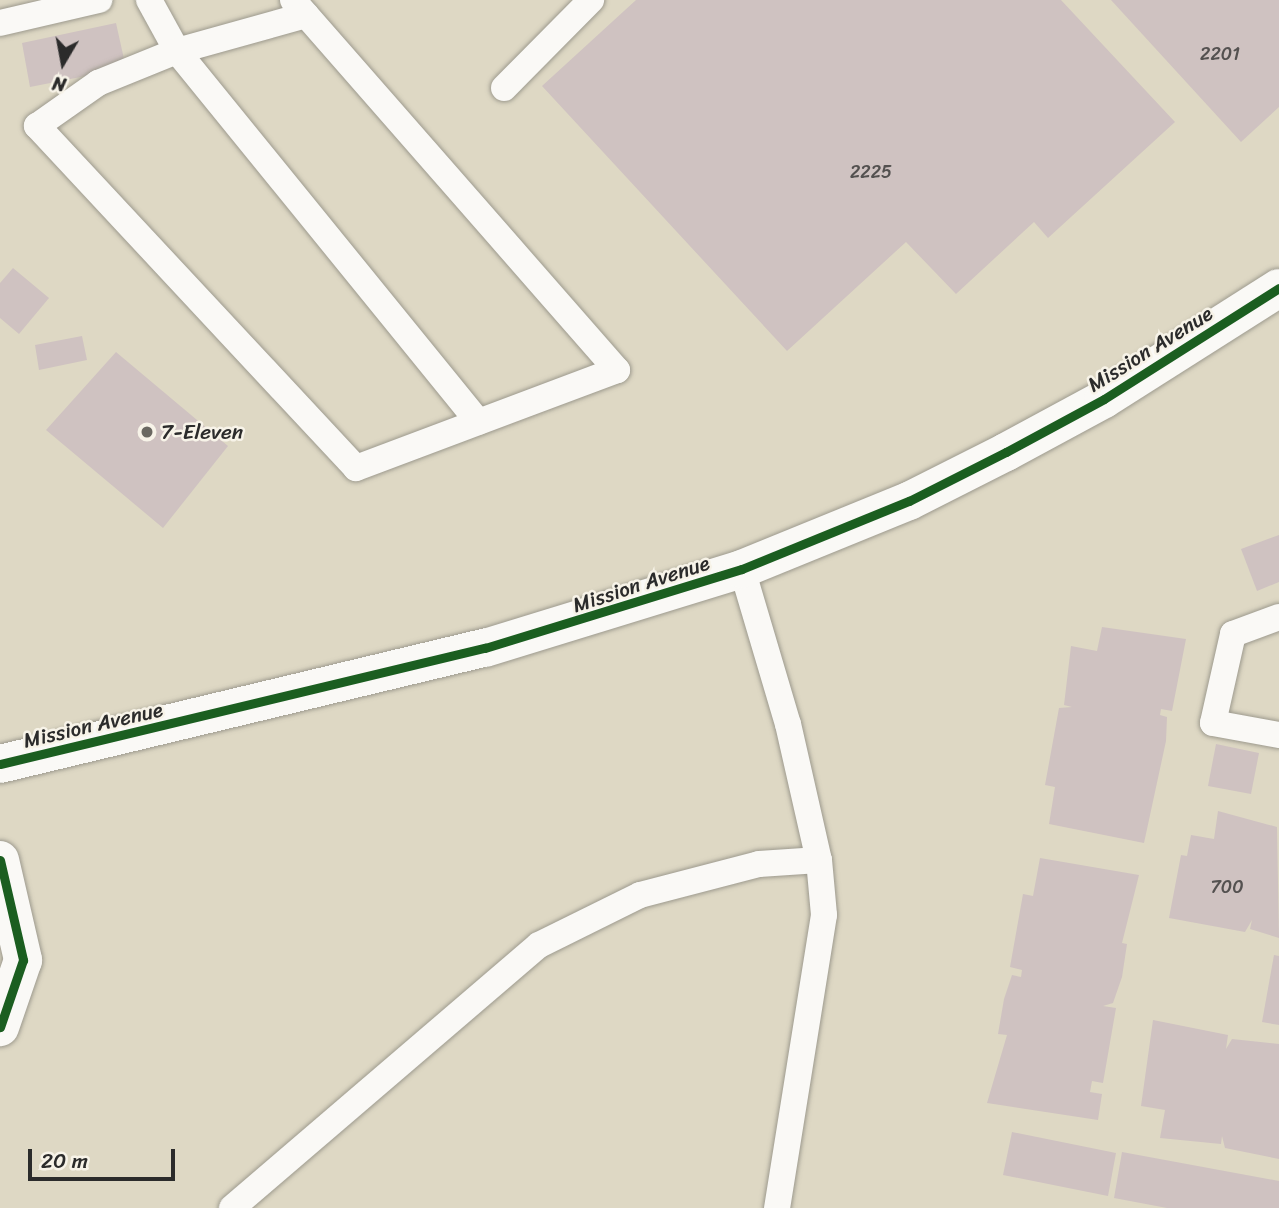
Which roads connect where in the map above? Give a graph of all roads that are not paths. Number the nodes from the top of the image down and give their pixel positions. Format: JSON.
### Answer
{"nodes":[{"id":1,"x":99,"y":0,"type":"edge"},
{"id":2,"x":149,"y":0,"type":"edge"},
{"id":3,"x":592,"y":0,"type":"edge"},
{"id":4,"x":300,"y":7,"type":"edge"},
{"id":5,"x":0,"y":23,"type":"edge"},
{"id":6,"x":177,"y":51,"type":"junction"},
{"id":7,"x":504,"y":88,"type":"dead end"},
{"id":8,"x":1279,"y":288,"type":"edge"},
{"id":9,"x":479,"y":422,"type":"junction"},
{"id":10,"x":742,"y":569,"type":"junction"},
{"id":11,"x":1279,"y":617,"type":"edge"},
{"id":12,"x":1279,"y":735,"type":"edge"},
{"id":13,"x":0,"y":764,"type":"edge"},
{"id":14,"x":0,"y":860,"type":"edge"},
{"id":15,"x":819,"y":860,"type":"junction"},
{"id":16,"x":0,"y":1027,"type":"edge"},
{"id":17,"x":232,"y":1208,"type":"edge"},
{"id":18,"x":777,"y":1208,"type":"edge"}],
"edges":[{"from":1,"to":5,"type":"lane"},
{"from":2,"to":6,"type":"lane"},
{"from":3,"to":7,"type":"lane"},
{"from":4,"to":6,"type":"lane"},
{"from":4,"to":9,"type":"lane"},
{"from":6,"to":9,"type":"lane"},
{"from":6,"to":9,"type":"lane"},
{"from":8,"to":10,"type":"main road","name":"Mission Avenue"},
{"from":10,"to":13,"type":"main road","name":"Mission Avenue"},
{"from":10,"to":15,"type":"lane"},
{"from":11,"to":12,"type":"lane"},
{"from":14,"to":16,"type":"main road"},
{"from":15,"to":17,"type":"lane"},
{"from":15,"to":18,"type":"lane"}]}
